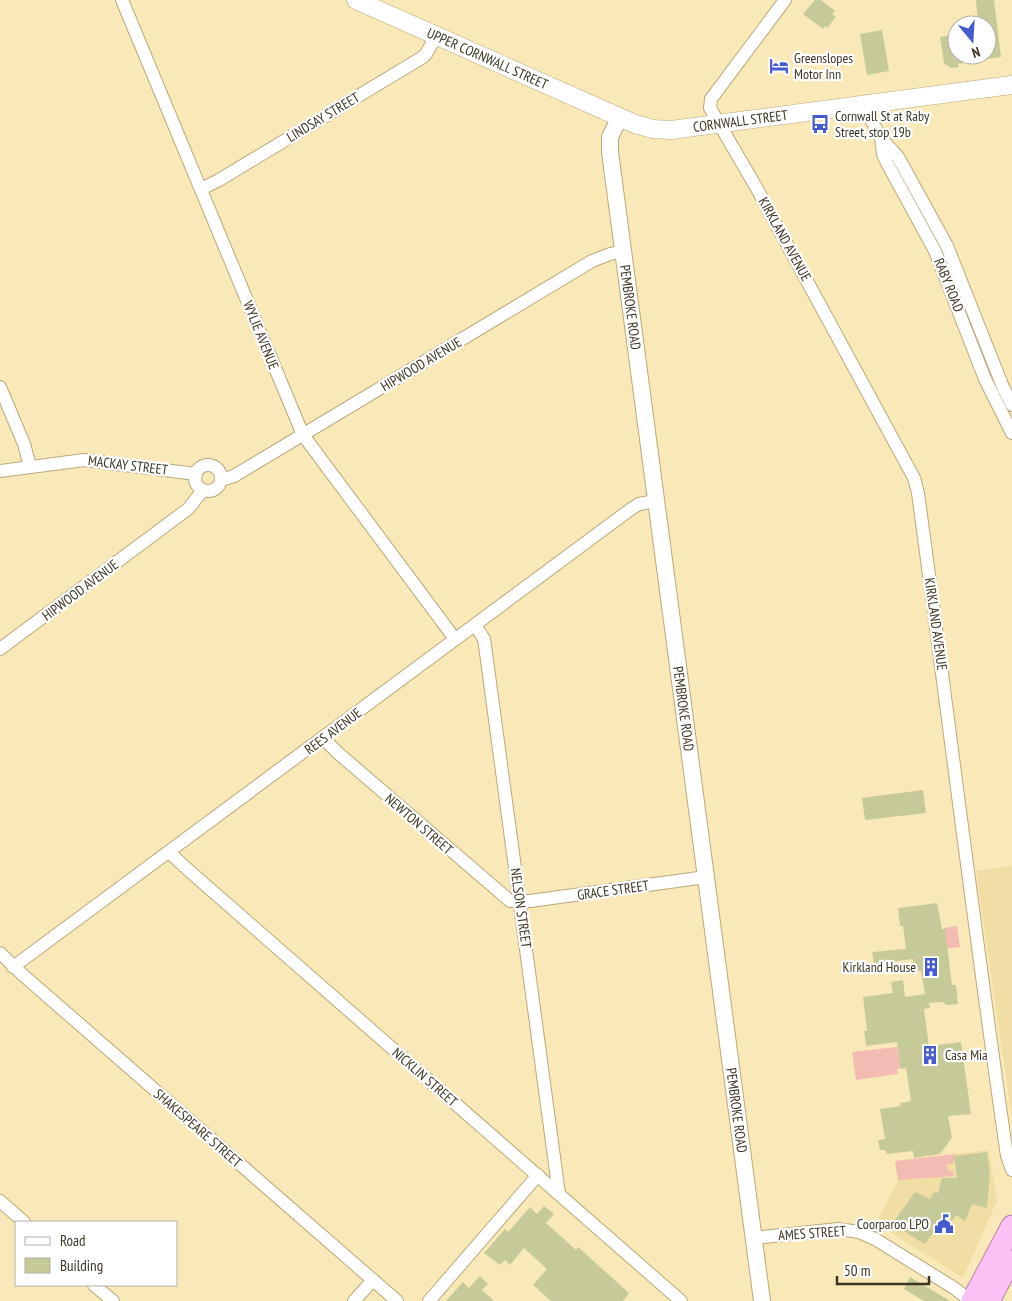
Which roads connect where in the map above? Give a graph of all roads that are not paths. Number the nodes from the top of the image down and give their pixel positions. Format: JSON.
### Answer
{"nodes":[{"id":1,"x":122,"y":0,"type":"edge"},
{"id":2,"x":358,"y":0,"type":"edge"},
{"id":3,"x":785,"y":0,"type":"edge"},
{"id":4,"x":436,"y":36,"type":"junction"},
{"id":5,"x":1012,"y":86,"type":"edge"},
{"id":6,"x":863,"y":105,"type":"junction"},
{"id":7,"x":620,"y":117,"type":"junction"},
{"id":8,"x":720,"y":124,"type":"junction"},
{"id":9,"x":881,"y":138,"type":"junction"},
{"id":10,"x":201,"y":189,"type":"junction"},
{"id":11,"x":623,"y":251,"type":"junction"},
{"id":12,"x":0,"y":387,"type":"edge"},
{"id":13,"x":1012,"y":405,"type":"edge"},
{"id":14,"x":1012,"y":433,"type":"edge"},
{"id":15,"x":303,"y":435,"type":"junction"},
{"id":16,"x":30,"y":466,"type":"junction"},
{"id":17,"x":0,"y":471,"type":"edge"},
{"id":18,"x":196,"y":474,"type":"junction"},
{"id":19,"x":221,"y":480,"type":"junction"},
{"id":20,"x":203,"y":490,"type":"junction"},
{"id":21,"x":656,"y":501,"type":"junction"},
{"id":22,"x":475,"y":625,"type":"junction"},
{"id":23,"x":455,"y":639,"type":"junction"},
{"id":24,"x":0,"y":649,"type":"edge"},
{"id":25,"x":323,"y":738,"type":"junction"},
{"id":26,"x":169,"y":852,"type":"junction"},
{"id":27,"x":706,"y":877,"type":"junction"},
{"id":28,"x":520,"y":902,"type":"junction"},
{"id":29,"x":0,"y":953,"type":"edge"},
{"id":30,"x":13,"y":967,"type":"junction"},
{"id":31,"x":1012,"y":1170,"type":"edge"},
{"id":32,"x":538,"y":1175,"type":"junction"},
{"id":33,"x":559,"y":1194,"type":"junction"},
{"id":34,"x":0,"y":1201,"type":"edge"},
{"id":35,"x":23,"y":1221,"type":"edge"},
{"id":36,"x":1012,"y":1226,"type":"edge"},
{"id":37,"x":754,"y":1238,"type":"junction"},
{"id":38,"x":1012,"y":1256,"type":"edge"},
{"id":39,"x":373,"y":1280,"type":"junction"},
{"id":40,"x":95,"y":1286,"type":"edge"},
{"id":41,"x":113,"y":1301,"type":"edge"},
{"id":42,"x":354,"y":1301,"type":"edge"},
{"id":43,"x":397,"y":1301,"type":"edge"},
{"id":44,"x":429,"y":1301,"type":"edge"},
{"id":45,"x":681,"y":1301,"type":"edge"},
{"id":46,"x":762,"y":1301,"type":"edge"},
{"id":47,"x":971,"y":1301,"type":"edge"},
{"id":48,"x":989,"y":1301,"type":"edge"}],
"edges":[{"from":1,"to":10,"type":"street","name":"WYLIE AVENUE"},
{"from":2,"to":4,"type":"main road","name":"UPPER CORNWALL STREET"},
{"from":3,"to":8,"type":"street","name":"KIRKLAND AVENUE"},
{"from":4,"to":7,"type":"main road","name":"UPPER CORNWALL STREET"},
{"from":4,"to":10,"type":"street","name":"LINDSAY STREET"},
{"from":5,"to":6,"type":"main road","name":"CORNWALL STREET"},
{"from":6,"to":8,"type":"main road","name":"CORNWALL STREET"},
{"from":6,"to":9,"type":"street","name":"RABY ROAD"},
{"from":7,"to":8,"type":"main road","name":"CORNWALL STREET"},
{"from":7,"to":11,"type":"street","name":"PEMBROKE ROAD"},
{"from":8,"to":31,"type":"street","name":"KIRKLAND AVENUE"},
{"from":9,"to":13,"type":"street","name":"RABY ROAD"},
{"from":9,"to":14,"type":"street","name":"RABY ROAD"},
{"from":10,"to":15,"type":"street","name":"WYLIE AVENUE"},
{"from":11,"to":15,"type":"street","name":"HIPWOOD AVENUE"},
{"from":11,"to":21,"type":"street","name":"PEMBROKE ROAD"},
{"from":12,"to":16,"type":"street"},
{"from":15,"to":19,"type":"street","name":"HIPWOOD AVENUE"},
{"from":15,"to":23,"type":"street","name":"WYLIE AVENUE"},
{"from":16,"to":17,"type":"street","name":"MACKAY STREET"},
{"from":16,"to":18,"type":"street","name":"MACKAY STREET"},
{"from":18,"to":19,"type":"street"},
{"from":18,"to":20,"type":"street"},
{"from":19,"to":20,"type":"street"},
{"from":20,"to":24,"type":"street","name":"HIPWOOD AVENUE"},
{"from":21,"to":22,"type":"street","name":"REES AVENUE"},
{"from":21,"to":27,"type":"street","name":"PEMBROKE ROAD"},
{"from":22,"to":23,"type":"street","name":"REES AVENUE"},
{"from":22,"to":28,"type":"street","name":"NELSON STREET"},
{"from":23,"to":25,"type":"street","name":"REES AVENUE"},
{"from":25,"to":26,"type":"street","name":"REES AVENUE"},
{"from":25,"to":28,"type":"street","name":"NEWTON STREET"},
{"from":26,"to":30,"type":"street","name":"REES AVENUE"},
{"from":26,"to":32,"type":"street","name":"NICKLIN STREET"},
{"from":27,"to":28,"type":"street","name":"GRACE STREET"},
{"from":27,"to":37,"type":"street","name":"PEMBROKE ROAD"},
{"from":28,"to":33,"type":"street","name":"NELSON STREET"},
{"from":29,"to":30,"type":"street","name":"SHAKESPEARE STREET"},
{"from":30,"to":39,"type":"street","name":"SHAKESPEARE STREET"},
{"from":32,"to":33,"type":"street","name":"NICKLIN STREET"},
{"from":32,"to":44,"type":"street"},
{"from":33,"to":45,"type":"street","name":"NICKLIN STREET"},
{"from":34,"to":35,"type":"street"},
{"from":36,"to":47,"type":"highway"},
{"from":37,"to":46,"type":"street","name":"PEMBROKE ROAD"},
{"from":37,"to":47,"type":"street","name":"AMES STREET"},
{"from":38,"to":48,"type":"highway"},
{"from":39,"to":42,"type":"street"},
{"from":39,"to":43,"type":"street","name":"SHAKESPEARE STREET"},
{"from":40,"to":41,"type":"street"}]}
